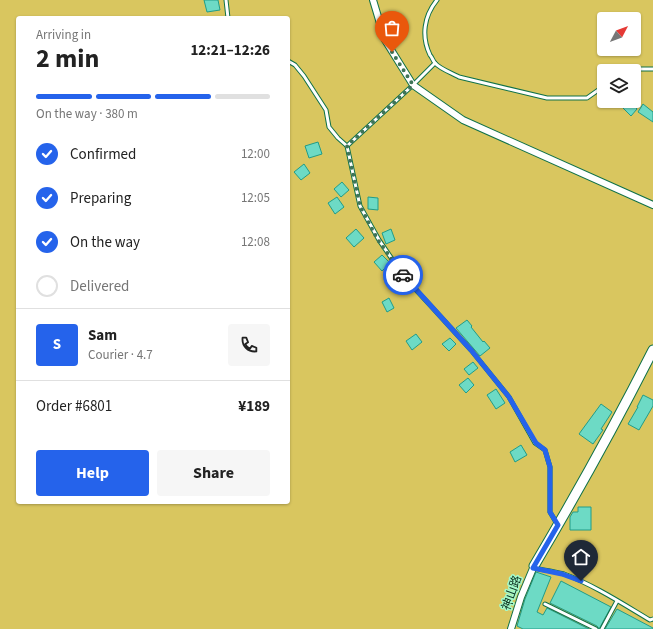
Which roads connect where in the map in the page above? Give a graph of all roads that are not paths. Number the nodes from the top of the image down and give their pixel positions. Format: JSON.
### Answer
{"nodes":[{"id":1,"x":226,"y":0,"type":"edge"},
{"id":2,"x":373,"y":0,"type":"edge"},
{"id":3,"x":437,"y":0,"type":"edge"},
{"id":4,"x":228,"y":16,"type":"edge"},
{"id":5,"x":290,"y":62,"type":"edge"},
{"id":6,"x":435,"y":63,"type":"junction"},
{"id":7,"x":653,"y":68,"type":"edge"},
{"id":8,"x":641,"y":70,"type":"edge"},
{"id":9,"x":413,"y":85,"type":"junction"},
{"id":10,"x":597,"y":91,"type":"edge"},
{"id":11,"x":347,"y":146,"type":"junction"},
{"id":12,"x":653,"y":205,"type":"edge"},
{"id":13,"x":653,"y":350,"type":"edge"},
{"id":14,"x":558,"y":525,"type":"junction"},
{"id":15,"x":533,"y":567,"type":"junction"},
{"id":16,"x":617,"y":601,"type":"junction"},
{"id":17,"x":545,"y":604,"type":"dead end"},
{"id":18,"x":653,"y":619,"type":"edge"},
{"id":19,"x":514,"y":628,"type":"edge"},
{"id":20,"x":596,"y":629,"type":"edge"},
{"id":21,"x":602,"y":629,"type":"edge"}],
"edges":[{"from":1,"to":4,"type":"lane"},
{"from":2,"to":9,"type":"street"},
{"from":3,"to":6,"type":"lane"},
{"from":5,"to":11,"type":"lane"},
{"from":6,"to":9,"type":"lane"},
{"from":6,"to":10,"type":"lane"},
{"from":7,"to":8,"type":"lane"},
{"from":9,"to":11,"type":"lane"},
{"from":9,"to":12,"type":"street"},
{"from":11,"to":14,"type":"lane"},
{"from":13,"to":14,"type":"main road"},
{"from":14,"to":15,"type":"main road"},
{"from":15,"to":16,"type":"lane"},
{"from":15,"to":19,"type":"street","name":"神山路"},
{"from":16,"to":18,"type":"lane"},
{"from":16,"to":21,"type":"lane"},
{"from":17,"to":20,"type":"lane"}]}
